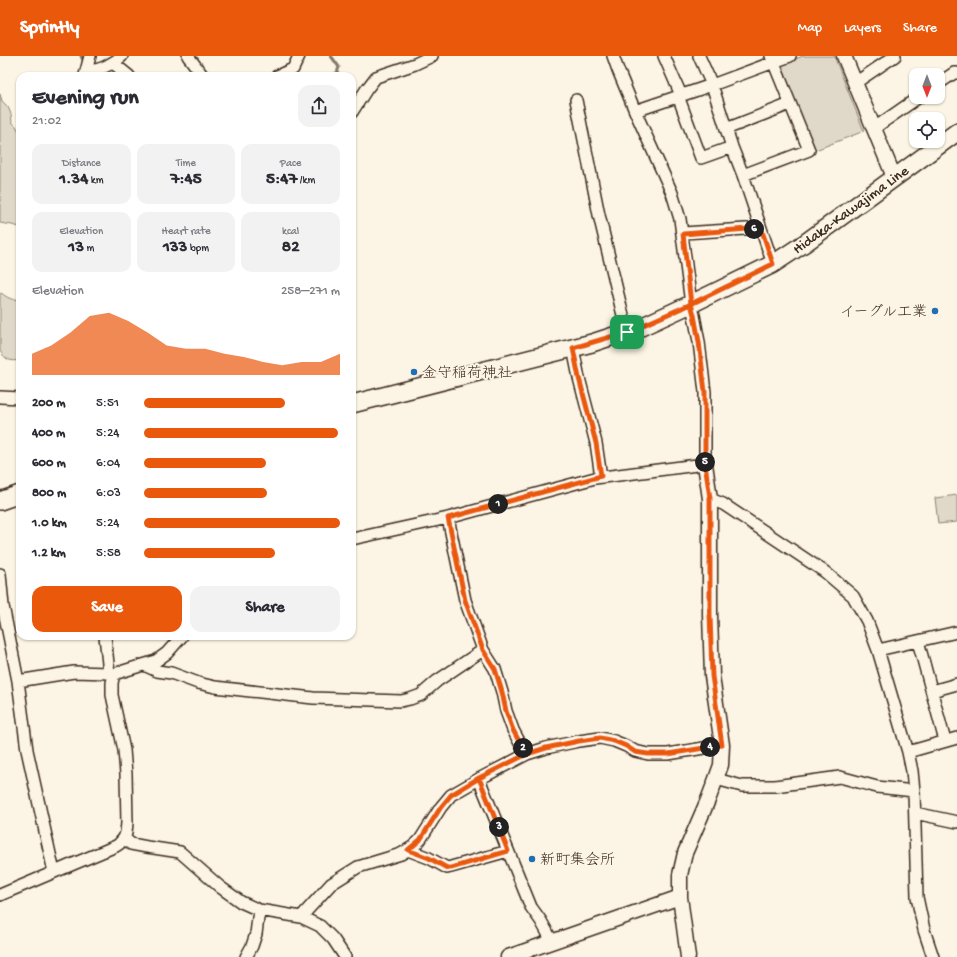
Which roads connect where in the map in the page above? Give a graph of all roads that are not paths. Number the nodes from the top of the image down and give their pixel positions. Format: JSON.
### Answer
{"nodes":[{"id":1,"x":90,"y":56,"type":"edge"},
{"id":2,"x":188,"y":56,"type":"edge"},
{"id":3,"x":299,"y":56,"type":"edge"},
{"id":4,"x":432,"y":56,"type":"edge"},
{"id":5,"x":612,"y":56,"type":"edge"},
{"id":6,"x":664,"y":56,"type":"edge"},
{"id":7,"x":699,"y":56,"type":"edge"},
{"id":8,"x":790,"y":56,"type":"edge"},
{"id":9,"x":844,"y":56,"type":"edge"},
{"id":10,"x":894,"y":56,"type":"edge"},
{"id":11,"x":118,"y":59,"type":"edge"},
{"id":12,"x":772,"y":59,"type":"edge"},
{"id":13,"x":86,"y":72,"type":"edge"},
{"id":14,"x":126,"y":72,"type":"edge"},
{"id":15,"x":200,"y":72,"type":"edge"},
{"id":16,"x":285,"y":72,"type":"edge"},
{"id":17,"x":957,"y":73,"type":"edge"},
{"id":18,"x":945,"y":79,"type":"edge"},
{"id":19,"x":855,"y":83,"type":"junction"},
{"id":20,"x":712,"y":85,"type":"junction"},
{"id":21,"x":680,"y":95,"type":"junction"},
{"id":22,"x":576,"y":100,"type":"dead end"},
{"id":23,"x":790,"y":104,"type":"junction"},
{"id":24,"x":909,"y":104,"type":"edge"},
{"id":25,"x":356,"y":106,"type":"edge"},
{"id":26,"x":635,"y":111,"type":"junction"},
{"id":27,"x":726,"y":129,"type":"junction"},
{"id":28,"x":873,"y":129,"type":"junction"},
{"id":29,"x":957,"y":132,"type":"edge"},
{"id":30,"x":732,"y":147,"type":"junction"},
{"id":31,"x":742,"y":175,"type":"junction"},
{"id":32,"x":894,"y":177,"type":"junction"},
{"id":33,"x":761,"y":228,"type":"junction"},
{"id":34,"x":683,"y":234,"type":"junction"},
{"id":35,"x":773,"y":264,"type":"junction"},
{"id":36,"x":691,"y":304,"type":"junction"},
{"id":37,"x":627,"y":332,"type":"junction"},
{"id":38,"x":573,"y":348,"type":"junction"},
{"id":39,"x":0,"y":397,"type":"edge"},
{"id":40,"x":16,"y":398,"type":"edge"},
{"id":41,"x":356,"y":403,"type":"edge"},
{"id":42,"x":705,"y":464,"type":"junction"},
{"id":43,"x":601,"y":476,"type":"junction"},
{"id":44,"x":16,"y":495,"type":"edge"},
{"id":45,"x":710,"y":498,"type":"junction"},
{"id":46,"x":0,"y":501,"type":"edge"},
{"id":47,"x":448,"y":518,"type":"junction"},
{"id":48,"x":356,"y":538,"type":"edge"},
{"id":49,"x":0,"y":574,"type":"edge"},
{"id":50,"x":2,"y":606,"type":"edge"},
{"id":51,"x":957,"y":632,"type":"edge"},
{"id":52,"x":105,"y":640,"type":"edge"},
{"id":53,"x":178,"y":640,"type":"edge"},
{"id":54,"x":918,"y":641,"type":"junction"},
{"id":55,"x":483,"y":650,"type":"junction"},
{"id":56,"x":878,"y":650,"type":"junction"},
{"id":57,"x":144,"y":665,"type":"junction"},
{"id":58,"x":112,"y":673,"type":"junction"},
{"id":59,"x":18,"y":681,"type":"junction"},
{"id":60,"x":957,"y":684,"type":"edge"},
{"id":61,"x":932,"y":691,"type":"junction"},
{"id":62,"x":957,"y":738,"type":"edge"},
{"id":63,"x":945,"y":741,"type":"junction"},
{"id":64,"x":722,"y":745,"type":"junction"},
{"id":65,"x":908,"y":752,"type":"junction"},
{"id":66,"x":527,"y":754,"type":"junction"},
{"id":67,"x":479,"y":778,"type":"junction"},
{"id":68,"x":716,"y":779,"type":"junction"},
{"id":69,"x":914,"y":791,"type":"junction"},
{"id":70,"x":915,"y":812,"type":"junction"},
{"id":71,"x":957,"y":822,"type":"edge"},
{"id":72,"x":124,"y":838,"type":"junction"},
{"id":73,"x":408,"y":850,"type":"junction"},
{"id":74,"x":508,"y":851,"type":"junction"},
{"id":75,"x":54,"y":872,"type":"junction"},
{"id":76,"x":0,"y":895,"type":"edge"},
{"id":77,"x":680,"y":897,"type":"junction"},
{"id":78,"x":259,"y":910,"type":"junction"},
{"id":79,"x":301,"y":917,"type":"junction"},
{"id":80,"x":552,"y":941,"type":"junction"},
{"id":81,"x":246,"y":957,"type":"edge"},
{"id":82,"x":345,"y":957,"type":"edge"},
{"id":83,"x":508,"y":957,"type":"edge"},
{"id":84,"x":688,"y":957,"type":"edge"},
{"id":85,"x":933,"y":957,"type":"edge"}],
"edges":[{"from":1,"to":13,"type":"street"},
{"from":2,"to":15,"type":"street"},
{"from":3,"to":16,"type":"street"},
{"from":4,"to":25,"type":"street"},
{"from":5,"to":26,"type":"street"},
{"from":6,"to":21,"type":"street"},
{"from":7,"to":20,"type":"street"},
{"from":8,"to":12,"type":"street"},
{"from":9,"to":19,"type":"street"},
{"from":10,"to":19,"type":"street"},
{"from":11,"to":13,"type":"street"},
{"from":11,"to":14,"type":"street"},
{"from":12,"to":20,"type":"street"},
{"from":12,"to":23,"type":"street"},
{"from":17,"to":18,"type":"street"},
{"from":19,"to":28,"type":"street"},
{"from":20,"to":21,"type":"street"},
{"from":20,"to":27,"type":"street"},
{"from":21,"to":26,"type":"street"},
{"from":21,"to":30,"type":"street"},
{"from":22,"to":37,"type":"street"},
{"from":23,"to":27,"type":"street"},
{"from":23,"to":31,"type":"street"},
{"from":24,"to":28,"type":"street"},
{"from":26,"to":34,"type":"street"},
{"from":27,"to":30,"type":"street"},
{"from":28,"to":32,"type":"street"},
{"from":29,"to":32,"type":"main road","name":"Hidaka-Kawajima Line"},
{"from":30,"to":31,"type":"street"},
{"from":31,"to":33,"type":"street"},
{"from":32,"to":35,"type":"main road","name":"Hidaka-Kawajima Line"},
{"from":33,"to":34,"type":"street"},
{"from":33,"to":35,"type":"street"},
{"from":34,"to":36,"type":"street"},
{"from":35,"to":36,"type":"main road","name":"Hidaka-Kawajima Line"},
{"from":36,"to":37,"type":"main road","name":"Hidaka-Kawajima Line"},
{"from":36,"to":42,"type":"street"},
{"from":37,"to":38,"type":"main road","name":"Hidaka-Kawajima Line"},
{"from":38,"to":41,"type":"main road","name":"Hidaka-Kawajima Line"},
{"from":38,"to":43,"type":"street"},
{"from":39,"to":40,"type":"street"},
{"from":42,"to":43,"type":"street"},
{"from":42,"to":45,"type":"street"},
{"from":43,"to":47,"type":"street"},
{"from":44,"to":46,"type":"main road"},
{"from":45,"to":56,"type":"street"},
{"from":45,"to":64,"type":"street"},
{"from":47,"to":48,"type":"street"},
{"from":47,"to":55,"type":"street"},
{"from":49,"to":50,"type":"street"},
{"from":50,"to":59,"type":"street"},
{"from":51,"to":54,"type":"street"},
{"from":52,"to":58,"type":"street"},
{"from":53,"to":57,"type":"street"},
{"from":54,"to":56,"type":"street"},
{"from":54,"to":61,"type":"street"},
{"from":55,"to":57,"type":"street"},
{"from":55,"to":66,"type":"street"},
{"from":56,"to":65,"type":"street"},
{"from":57,"to":58,"type":"street"},
{"from":58,"to":59,"type":"street"},
{"from":58,"to":72,"type":"street"},
{"from":59,"to":75,"type":"street"},
{"from":60,"to":61,"type":"street"},
{"from":61,"to":63,"type":"street"},
{"from":62,"to":63,"type":"street"},
{"from":63,"to":65,"type":"street"},
{"from":64,"to":66,"type":"street"},
{"from":64,"to":68,"type":"street"},
{"from":65,"to":69,"type":"street"},
{"from":66,"to":67,"type":"street"},
{"from":67,"to":73,"type":"street"},
{"from":67,"to":74,"type":"street"},
{"from":68,"to":69,"type":"street"},
{"from":68,"to":77,"type":"street"},
{"from":69,"to":70,"type":"street"},
{"from":70,"to":71,"type":"street"},
{"from":70,"to":85,"type":"street"},
{"from":72,"to":75,"type":"street"},
{"from":72,"to":78,"type":"street"},
{"from":73,"to":74,"type":"street"},
{"from":73,"to":79,"type":"street"},
{"from":74,"to":80,"type":"street"},
{"from":75,"to":76,"type":"street"},
{"from":77,"to":80,"type":"street"},
{"from":77,"to":84,"type":"street"},
{"from":78,"to":79,"type":"street"},
{"from":78,"to":81,"type":"street"},
{"from":79,"to":82,"type":"street"},
{"from":80,"to":83,"type":"street"}]}
